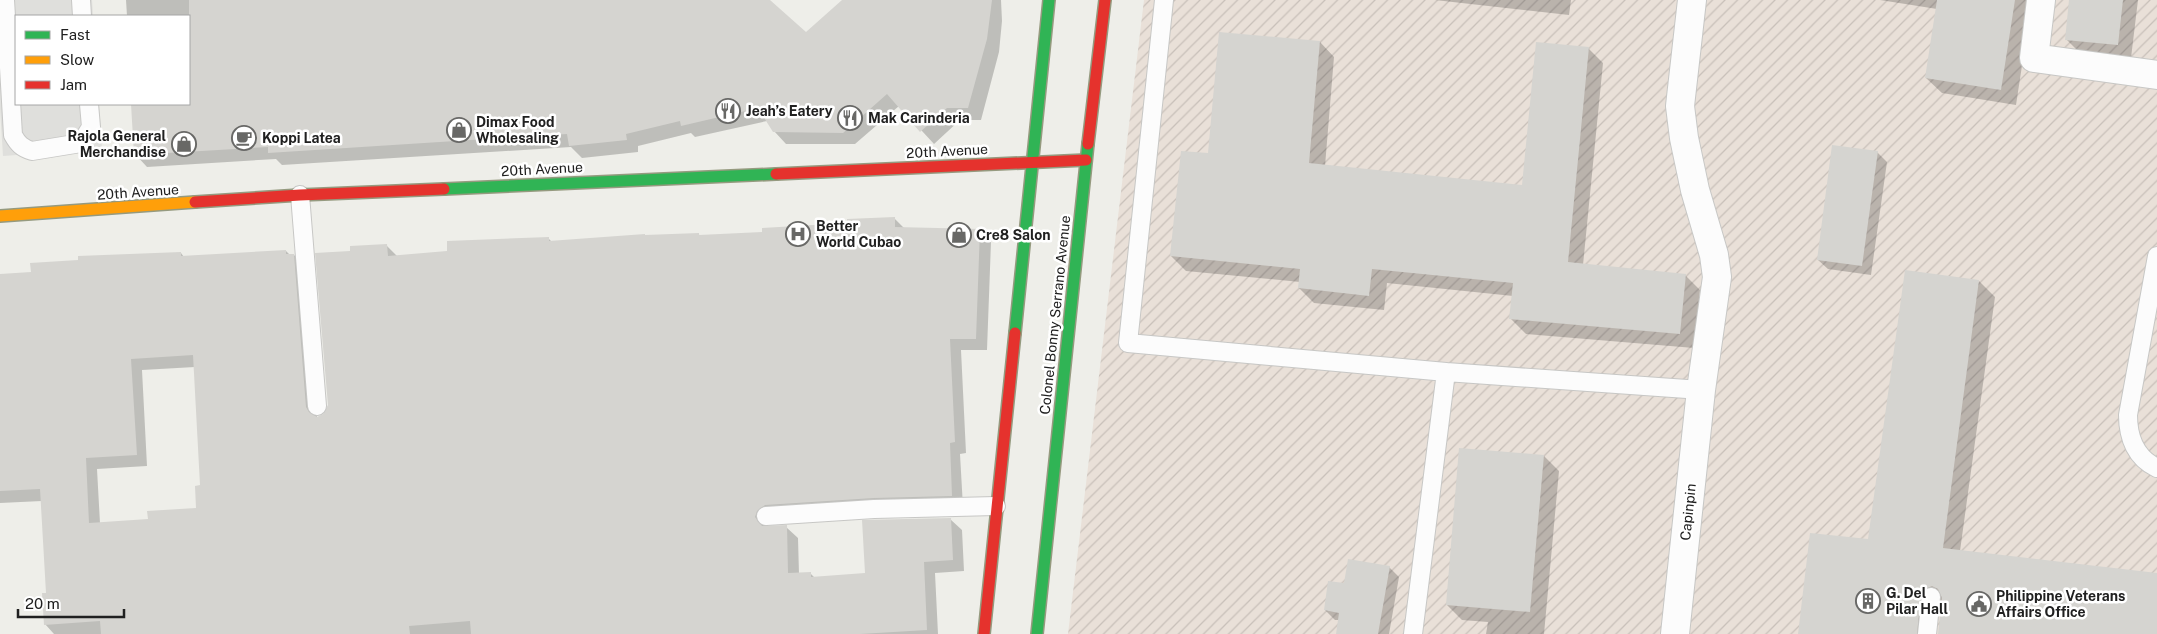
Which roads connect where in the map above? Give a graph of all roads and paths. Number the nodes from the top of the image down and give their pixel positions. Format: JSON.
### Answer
{"nodes":[{"id":1,"x":5,"y":0,"type":"edge"},
{"id":2,"x":81,"y":0,"type":"edge"},
{"id":3,"x":1049,"y":0,"type":"edge"},
{"id":4,"x":1105,"y":0,"type":"edge"},
{"id":5,"x":1164,"y":0,"type":"edge"},
{"id":6,"x":1692,"y":0,"type":"edge"},
{"id":7,"x":2042,"y":0,"type":"edge"},
{"id":8,"x":82,"y":15,"type":"edge"},
{"id":9,"x":2157,"y":75,"type":"edge"},
{"id":10,"x":89,"y":105,"type":"edge"},
{"id":11,"x":1086,"y":160,"type":"junction"},
{"id":12,"x":1032,"y":162,"type":"junction"},
{"id":13,"x":300,"y":195,"type":"junction"},
{"id":14,"x":0,"y":216,"type":"edge"},
{"id":15,"x":2157,"y":256,"type":"edge"},
{"id":16,"x":1446,"y":372,"type":"junction"},
{"id":17,"x":1701,"y":390,"type":"junction"},
{"id":18,"x":318,"y":406,"type":"dead end"},
{"id":19,"x":2157,"y":468,"type":"edge"},
{"id":20,"x":996,"y":506,"type":"junction"},
{"id":21,"x":766,"y":516,"type":"dead end"},
{"id":22,"x":1931,"y":598,"type":"dead end"},
{"id":23,"x":984,"y":634,"type":"edge"},
{"id":24,"x":1037,"y":634,"type":"edge"},
{"id":25,"x":1413,"y":634,"type":"edge"},
{"id":26,"x":1676,"y":634,"type":"edge"},
{"id":27,"x":1927,"y":634,"type":"edge"}],
"edges":[{"from":1,"to":10,"type":"lane"},
{"from":2,"to":8,"type":"lane"},
{"from":3,"to":12,"type":"main road"},
{"from":4,"to":11,"type":"main road","name":"Colonel Bonny Serrano Avenue"},
{"from":5,"to":16,"type":"lane"},
{"from":6,"to":17,"type":"street","name":"Capinpin"},
{"from":7,"to":9,"type":"street"},
{"from":11,"to":12,"type":"main road","name":"20th Avenue"},
{"from":11,"to":24,"type":"main road","name":"Colonel Bonny Serrano Avenue"},
{"from":12,"to":13,"type":"main road","name":"20th Avenue"},
{"from":12,"to":20,"type":"main road"},
{"from":13,"to":14,"type":"main road","name":"20th Avenue"},
{"from":13,"to":18,"type":"lane"},
{"from":15,"to":19,"type":"lane"},
{"from":16,"to":17,"type":"lane"},
{"from":16,"to":25,"type":"lane"},
{"from":17,"to":26,"type":"street","name":"Capinpin"},
{"from":20,"to":21,"type":"lane"},
{"from":20,"to":23,"type":"main road"},
{"from":22,"to":27,"type":"lane"}]}
